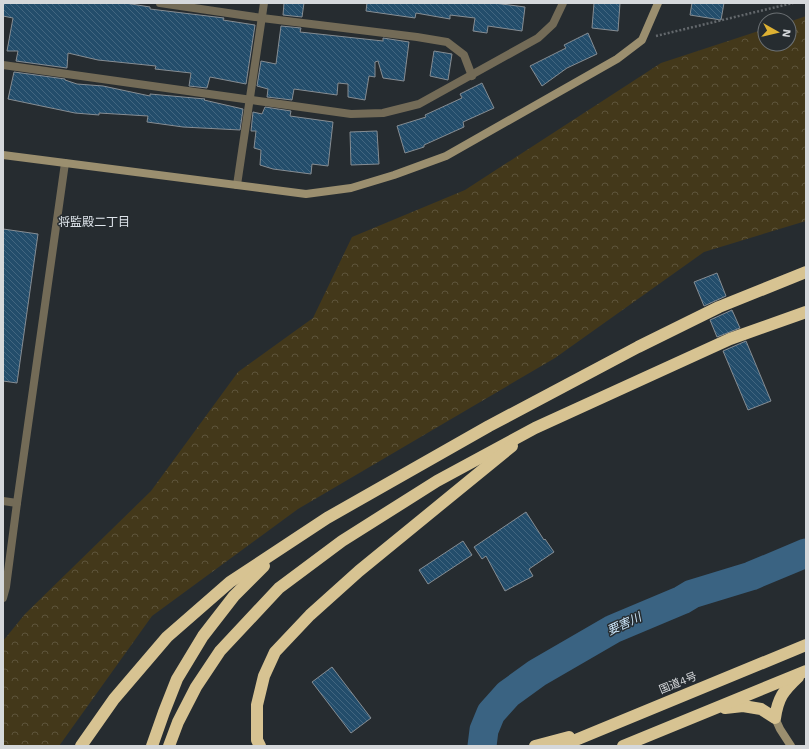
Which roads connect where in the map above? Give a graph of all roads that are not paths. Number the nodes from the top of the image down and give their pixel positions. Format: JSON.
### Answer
{"nodes":[{"id":1,"x":160,"y":3,"type":"edge"},
{"id":2,"x":264,"y":3,"type":"edge"},
{"id":3,"x":563,"y":3,"type":"edge"},
{"id":4,"x":658,"y":3,"type":"edge"},
{"id":5,"x":262,"y":18,"type":"junction"},
{"id":6,"x":3,"y":65,"type":"edge"},
{"id":7,"x":472,"y":76,"type":"junction"},
{"id":8,"x":250,"y":100,"type":"junction"},
{"id":9,"x":3,"y":155,"type":"edge"},
{"id":10,"x":65,"y":163,"type":"junction"},
{"id":11,"x":237,"y":185,"type":"junction"},
{"id":12,"x":806,"y":272,"type":"edge"},
{"id":13,"x":806,"y":312,"type":"edge"},
{"id":14,"x":535,"y":428,"type":"junction"},
{"id":15,"x":3,"y":501,"type":"edge"},
{"id":16,"x":17,"y":503,"type":"junction"},
{"id":17,"x":327,"y":518,"type":"junction"},
{"id":18,"x":3,"y":598,"type":"edge"},
{"id":19,"x":806,"y":645,"type":"edge"},
{"id":20,"x":805,"y":671,"type":"edge"},
{"id":21,"x":712,"y":709,"type":"junction"},
{"id":22,"x":775,"y":718,"type":"junction"},
{"id":23,"x":602,"y":728,"type":"junction"},
{"id":24,"x":258,"y":744,"type":"edge"},
{"id":25,"x":80,"y":746,"type":"edge"},
{"id":26,"x":152,"y":746,"type":"edge"},
{"id":27,"x":169,"y":746,"type":"edge"},
{"id":28,"x":535,"y":746,"type":"edge"},
{"id":29,"x":561,"y":746,"type":"edge"},
{"id":30,"x":624,"y":746,"type":"edge"},
{"id":31,"x":791,"y":746,"type":"edge"}],
"edges":[{"from":1,"to":5,"type":"street"},
{"from":2,"to":5,"type":"street"},
{"from":3,"to":7,"type":"street"},
{"from":4,"to":11,"type":"street"},
{"from":5,"to":7,"type":"street"},
{"from":5,"to":8,"type":"street"},
{"from":6,"to":8,"type":"street"},
{"from":7,"to":8,"type":"street"},
{"from":8,"to":11,"type":"street"},
{"from":9,"to":10,"type":"street"},
{"from":10,"to":11,"type":"street"},
{"from":10,"to":16,"type":"street"},
{"from":12,"to":17,"type":"highway"},
{"from":13,"to":14,"type":"highway"},
{"from":14,"to":24,"type":"highway"},
{"from":14,"to":27,"type":"highway"},
{"from":15,"to":16,"type":"street"},
{"from":16,"to":18,"type":"street"},
{"from":17,"to":25,"type":"highway"},
{"from":17,"to":26,"type":"highway"},
{"from":19,"to":23,"type":"highway","name":"国道4号"},
{"from":20,"to":21,"type":"highway"},
{"from":20,"to":22,"type":"highway"},
{"from":21,"to":22,"type":"highway"},
{"from":21,"to":30,"type":"highway"},
{"from":22,"to":31,"type":"street"},
{"from":23,"to":28,"type":"highway"},
{"from":23,"to":29,"type":"highway","name":"国道4号"}]}
